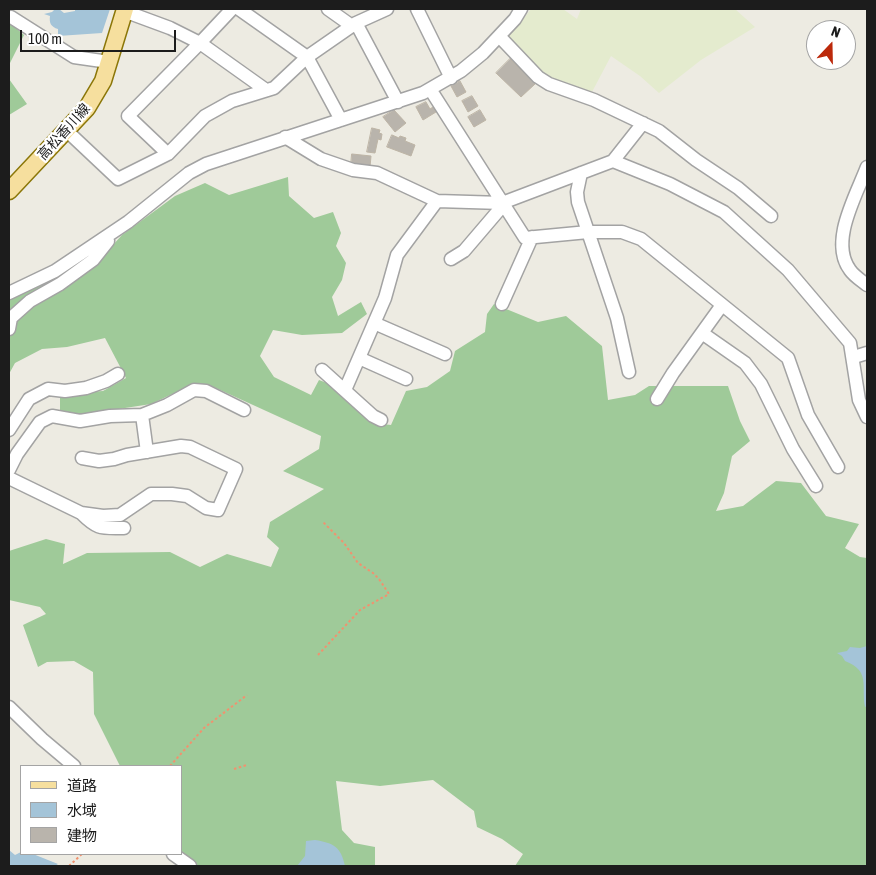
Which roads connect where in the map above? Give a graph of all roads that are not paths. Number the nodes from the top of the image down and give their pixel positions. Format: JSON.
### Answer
{"nodes":[{"id":1,"x":232,"y":9,"type":"edge"},
{"id":2,"x":239,"y":9,"type":"edge"},
{"id":3,"x":328,"y":9,"type":"edge"},
{"id":4,"x":387,"y":9,"type":"edge"},
{"id":5,"x":417,"y":9,"type":"edge"},
{"id":6,"x":521,"y":9,"type":"edge"},
{"id":7,"x":125,"y":10,"type":"edge"},
{"id":8,"x":11,"y":17,"type":"dead end"},
{"id":9,"x":354,"y":24,"type":"junction"},
{"id":10,"x":499,"y":36,"type":"junction"},
{"id":11,"x":200,"y":43,"type":"junction"},
{"id":12,"x":307,"y":57,"type":"junction"},
{"id":13,"x":109,"y":62,"type":"junction"},
{"id":14,"x":451,"y":78,"type":"junction"},
{"id":15,"x":430,"y":89,"type":"junction"},
{"id":16,"x":266,"y":90,"type":"junction"},
{"id":17,"x":398,"y":102,"type":"junction"},
{"id":18,"x":341,"y":120,"type":"junction"},
{"id":19,"x":642,"y":123,"type":"junction"},
{"id":20,"x":67,"y":131,"type":"junction"},
{"id":21,"x":286,"y":138,"type":"junction"},
{"id":22,"x":168,"y":154,"type":"junction"},
{"id":23,"x":613,"y":161,"type":"junction"},
{"id":24,"x":867,"y":168,"type":"edge"},
{"id":25,"x":581,"y":173,"type":"junction"},
{"id":26,"x":9,"y":191,"type":"edge"},
{"id":27,"x":437,"y":201,"type":"junction"},
{"id":28,"x":502,"y":203,"type":"junction"},
{"id":29,"x":771,"y":216,"type":"dead end"},
{"id":30,"x":588,"y":232,"type":"junction"},
{"id":31,"x":108,"y":236,"type":"junction"},
{"id":32,"x":532,"y":238,"type":"junction"},
{"id":33,"x":451,"y":259,"type":"dead end"},
{"id":34,"x":867,"y":286,"type":"edge"},
{"id":35,"x":9,"y":293,"type":"edge"},
{"id":36,"x":502,"y":304,"type":"dead end"},
{"id":37,"x":722,"y":305,"type":"junction"},
{"id":38,"x":374,"y":323,"type":"junction"},
{"id":39,"x":9,"y":329,"type":"edge"},
{"id":40,"x":702,"y":334,"type":"junction"},
{"id":41,"x":867,"y":353,"type":"edge"},
{"id":42,"x":446,"y":354,"type":"dead end"},
{"id":43,"x":854,"y":357,"type":"junction"},
{"id":44,"x":359,"y":358,"type":"junction"},
{"id":45,"x":322,"y":370,"type":"dead end"},
{"id":46,"x":629,"y":372,"type":"dead end"},
{"id":47,"x":118,"y":374,"type":"dead end"},
{"id":48,"x":406,"y":379,"type":"dead end"},
{"id":49,"x":345,"y":390,"type":"junction"},
{"id":50,"x":657,"y":399,"type":"dead end"},
{"id":51,"x":244,"y":410,"type":"dead end"},
{"id":52,"x":142,"y":415,"type":"junction"},
{"id":53,"x":867,"y":417,"type":"edge"},
{"id":54,"x":381,"y":420,"type":"dead end"},
{"id":55,"x":9,"y":430,"type":"edge"},
{"id":56,"x":147,"y":452,"type":"junction"},
{"id":57,"x":82,"y":458,"type":"dead end"},
{"id":58,"x":838,"y":466,"type":"dead end"},
{"id":59,"x":9,"y":470,"type":"edge"},
{"id":60,"x":9,"y":478,"type":"edge"},
{"id":61,"x":816,"y":486,"type":"dead end"},
{"id":62,"x":81,"y":513,"type":"junction"},
{"id":63,"x":124,"y":528,"type":"dead end"},
{"id":64,"x":9,"y":708,"type":"edge"},
{"id":65,"x":73,"y":765,"type":"edge"},
{"id":66,"x":174,"y":855,"type":"edge"},
{"id":67,"x":190,"y":866,"type":"edge"}],
"edges":[{"from":1,"to":11,"type":"street"},
{"from":2,"to":12,"type":"street"},
{"from":3,"to":9,"type":"street"},
{"from":4,"to":9,"type":"street"},
{"from":5,"to":14,"type":"street"},
{"from":6,"to":10,"type":"street"},
{"from":7,"to":11,"type":"street"},
{"from":7,"to":13,"type":"main road","name":"高松香川線"},
{"from":8,"to":13,"type":"street"},
{"from":9,"to":12,"type":"street"},
{"from":9,"to":17,"type":"street"},
{"from":10,"to":14,"type":"street"},
{"from":10,"to":19,"type":"street"},
{"from":11,"to":16,"type":"street"},
{"from":11,"to":22,"type":"street"},
{"from":12,"to":16,"type":"street"},
{"from":12,"to":18,"type":"street"},
{"from":13,"to":20,"type":"main road","name":"高松香川線"},
{"from":14,"to":15,"type":"street"},
{"from":15,"to":17,"type":"street"},
{"from":15,"to":28,"type":"street"},
{"from":16,"to":22,"type":"street"},
{"from":17,"to":18,"type":"street"},
{"from":18,"to":21,"type":"street"},
{"from":19,"to":23,"type":"street"},
{"from":19,"to":29,"type":"street"},
{"from":20,"to":22,"type":"street"},
{"from":20,"to":26,"type":"main road","name":"高松香川線"},
{"from":21,"to":27,"type":"street"},
{"from":21,"to":31,"type":"street"},
{"from":23,"to":25,"type":"street"},
{"from":23,"to":43,"type":"street"},
{"from":24,"to":34,"type":"street"},
{"from":25,"to":28,"type":"street"},
{"from":25,"to":30,"type":"street"},
{"from":27,"to":28,"type":"street"},
{"from":27,"to":38,"type":"street"},
{"from":28,"to":32,"type":"street"},
{"from":28,"to":33,"type":"street"},
{"from":30,"to":32,"type":"street"},
{"from":30,"to":37,"type":"street"},
{"from":30,"to":46,"type":"street"},
{"from":31,"to":35,"type":"street"},
{"from":31,"to":39,"type":"street"},
{"from":32,"to":36,"type":"street"},
{"from":37,"to":40,"type":"street"},
{"from":37,"to":58,"type":"street"},
{"from":38,"to":42,"type":"street"},
{"from":38,"to":44,"type":"street"},
{"from":40,"to":50,"type":"street"},
{"from":40,"to":61,"type":"street"},
{"from":41,"to":43,"type":"street"},
{"from":43,"to":53,"type":"street"},
{"from":44,"to":48,"type":"street"},
{"from":44,"to":49,"type":"street"},
{"from":45,"to":49,"type":"street"},
{"from":47,"to":55,"type":"street"},
{"from":49,"to":54,"type":"street"},
{"from":51,"to":52,"type":"street"},
{"from":52,"to":56,"type":"street"},
{"from":52,"to":59,"type":"street"},
{"from":56,"to":57,"type":"street"},
{"from":56,"to":62,"type":"street"},
{"from":60,"to":62,"type":"street"},
{"from":62,"to":63,"type":"street"},
{"from":64,"to":65,"type":"street"},
{"from":66,"to":67,"type":"street"}]}
